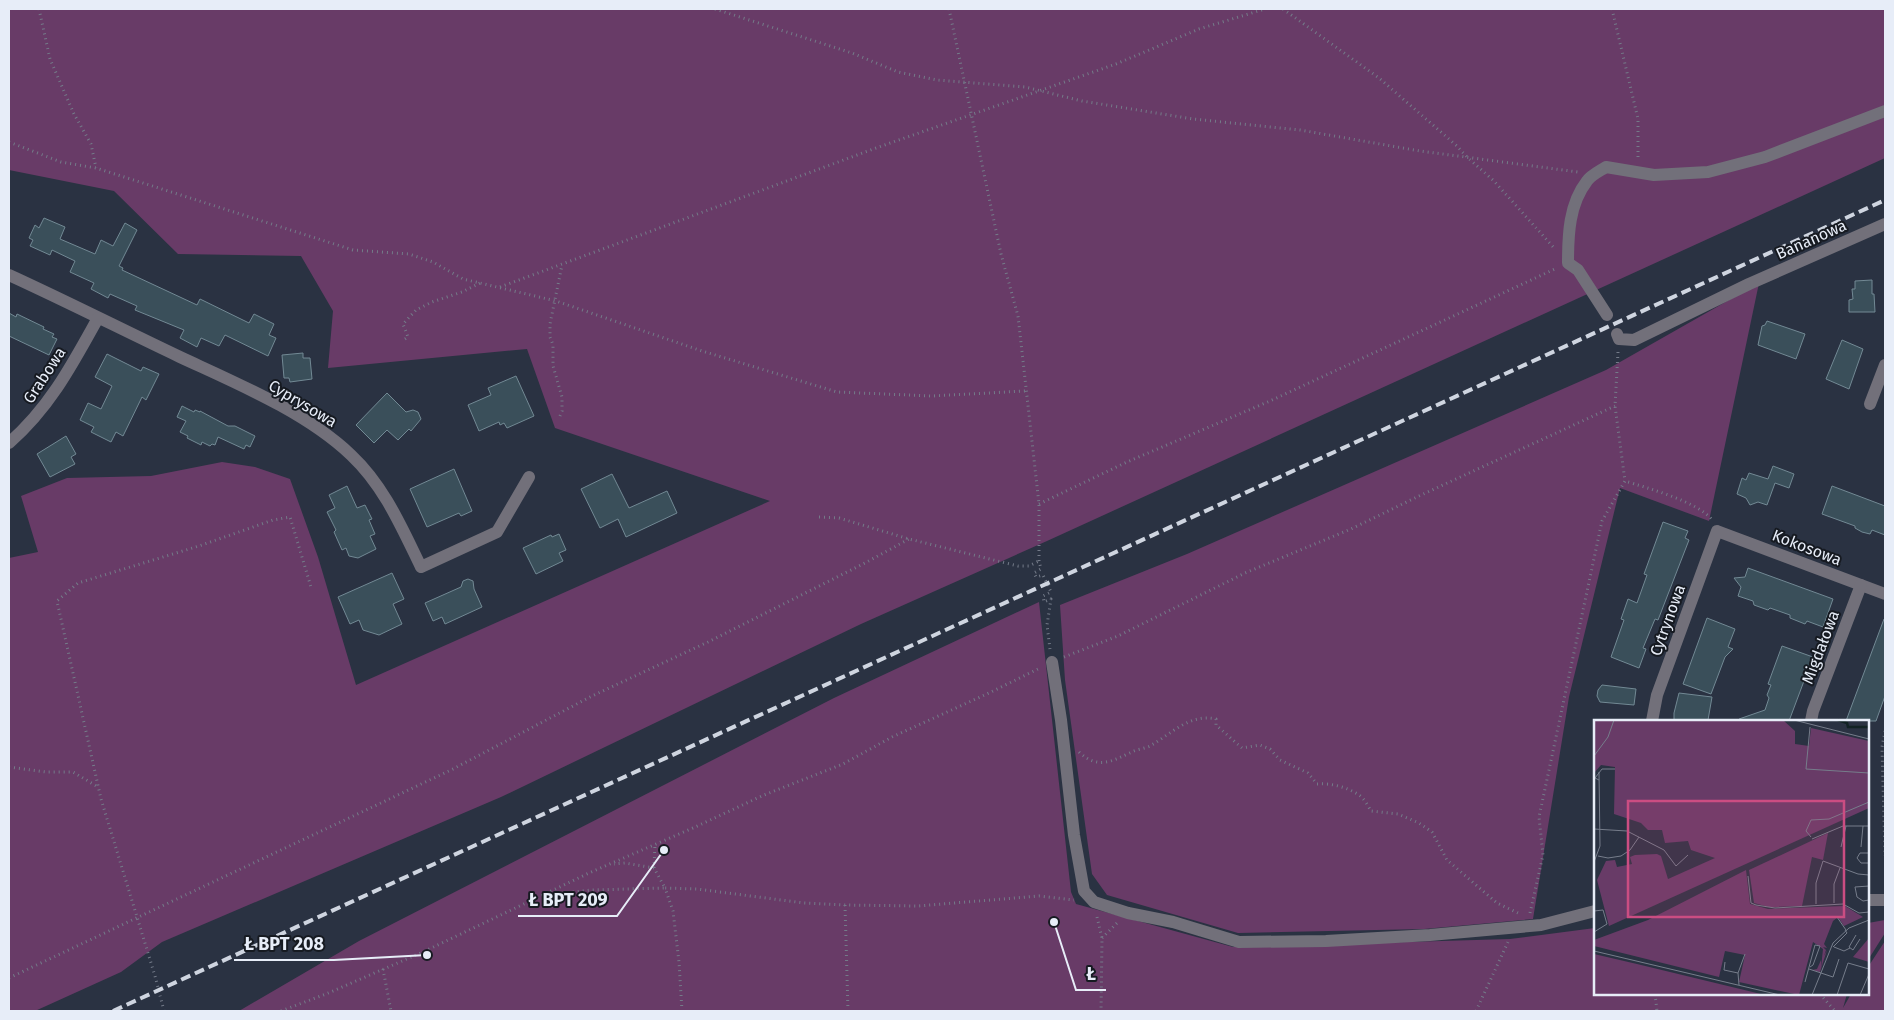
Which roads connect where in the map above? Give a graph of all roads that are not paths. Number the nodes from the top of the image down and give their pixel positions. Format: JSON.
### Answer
{"nodes":[{"id":1,"x":1885,"y":111,"type":"edge"},
{"id":2,"x":1885,"y":224,"type":"edge"},
{"id":3,"x":9,"y":276,"type":"edge"},
{"id":4,"x":1607,"y":315,"type":"dead end"},
{"id":5,"x":98,"y":318,"type":"junction"},
{"id":6,"x":1618,"y":337,"type":"road end"},
{"id":7,"x":1885,"y":365,"type":"edge"},
{"id":8,"x":1870,"y":404,"type":"dead end"},
{"id":9,"x":9,"y":443,"type":"edge"},
{"id":10,"x":529,"y":477,"type":"dead end"},
{"id":11,"x":1719,"y":532,"type":"joint"},
{"id":12,"x":1861,"y":585,"type":"junction"},
{"id":13,"x":1885,"y":594,"type":"edge"},
{"id":14,"x":1052,"y":662,"type":"road end"},
{"id":15,"x":1652,"y":720,"type":"edge"},
{"id":16,"x":1811,"y":720,"type":"edge"},
{"id":17,"x":1869,"y":900,"type":"edge"},
{"id":18,"x":1885,"y":900,"type":"edge"},
{"id":19,"x":1594,"y":911,"type":"edge"}],
"edges":[{"from":1,"to":4,"type":"street"},
{"from":2,"to":6,"type":"street","name":"Bananowa"},
{"from":3,"to":5,"type":"street","name":"Cyprysowa"},
{"from":5,"to":9,"type":"street","name":"Grabowa"},
{"from":5,"to":10,"type":"street","name":"Cyprysowa"},
{"from":7,"to":8,"type":"street"},
{"from":11,"to":12,"type":"street","name":"Kokosowa"},
{"from":11,"to":15,"type":"street","name":"Cytrynowa"},
{"from":12,"to":13,"type":"street","name":"Kokosowa"},
{"from":12,"to":16,"type":"street","name":"Migdałowa"},
{"from":14,"to":19,"type":"street"},
{"from":17,"to":18,"type":"street"}]}
